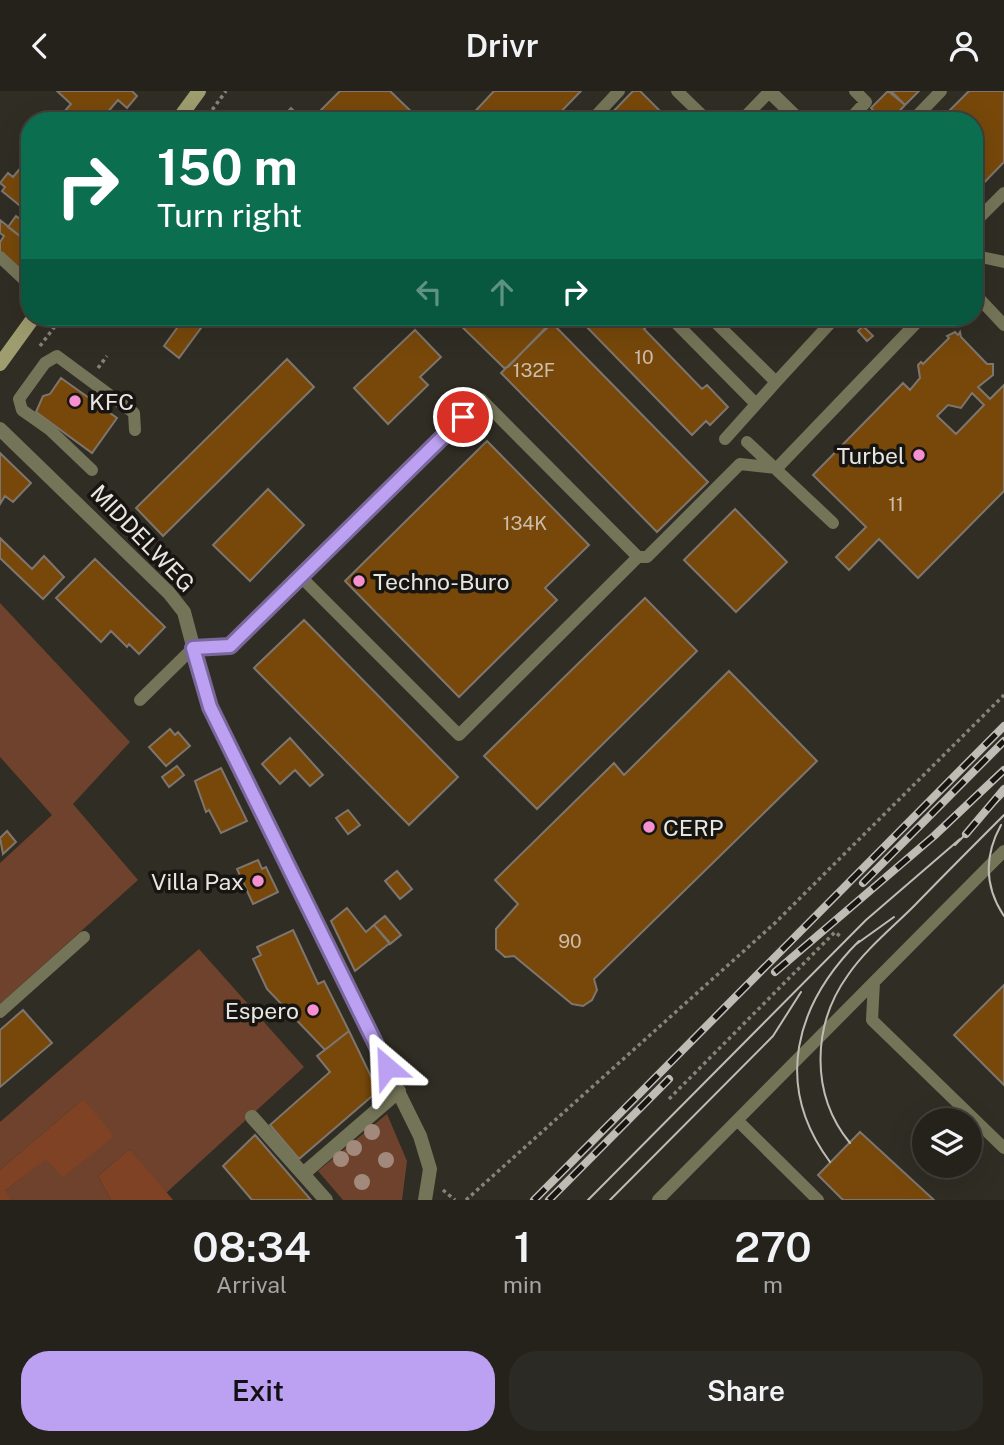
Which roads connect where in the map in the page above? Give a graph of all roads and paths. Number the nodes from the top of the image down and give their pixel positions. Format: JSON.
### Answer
{"nodes":[{"id":1,"x":199,"y":91,"type":"edge"},
{"id":2,"x":226,"y":91,"type":"edge"},
{"id":3,"x":619,"y":91,"type":"edge"},
{"id":4,"x":677,"y":91,"type":"edge"},
{"id":5,"x":769,"y":91,"type":"edge"},
{"id":6,"x":855,"y":91,"type":"edge"},
{"id":7,"x":941,"y":91,"type":"edge"},
{"id":8,"x":184,"y":112,"type":"edge"},
{"id":9,"x":211,"y":112,"type":"edge"},
{"id":10,"x":599,"y":112,"type":"edge"},
{"id":11,"x":699,"y":112,"type":"edge"},
{"id":12,"x":749,"y":112,"type":"edge"},
{"id":13,"x":786,"y":112,"type":"edge"},
{"id":14,"x":856,"y":112,"type":"edge"},
{"id":15,"x":921,"y":112,"type":"edge"},
{"id":16,"x":1004,"y":193,"type":"edge"},
{"id":17,"x":983,"y":213,"type":"edge"},
{"id":18,"x":0,"y":257,"type":"edge"},
{"id":19,"x":983,"y":257,"type":"edge"},
{"id":20,"x":1004,"y":262,"type":"edge"},
{"id":21,"x":21,"y":277,"type":"edge"},
{"id":22,"x":983,"y":303,"type":"edge"},
{"id":23,"x":1004,"y":325,"type":"edge"},
{"id":24,"x":27,"y":326,"type":"edge"},
{"id":25,"x":679,"y":326,"type":"edge"},
{"id":26,"x":719,"y":326,"type":"edge"},
{"id":27,"x":828,"y":326,"type":"edge"},
{"id":28,"x":913,"y":326,"type":"edge"},
{"id":29,"x":0,"y":364,"type":"edge"},
{"id":30,"x":776,"y":382,"type":"junction"},
{"id":31,"x":756,"y":404,"type":"junction"},
{"id":32,"x":0,"y":429,"type":"edge"},
{"id":33,"x":135,"y":430,"type":"dead end"},
{"id":34,"x":724,"y":439,"type":"dead end"},
{"id":35,"x":747,"y":442,"type":"dead end"},
{"id":36,"x":777,"y":468,"type":"junction"},
{"id":37,"x":92,"y":470,"type":"dead end"},
{"id":38,"x":834,"y":523,"type":"dead end"},
{"id":39,"x":638,"y":558,"type":"junction"},
{"id":40,"x":301,"y":577,"type":"junction"},
{"id":41,"x":193,"y":648,"type":"junction"},
{"id":42,"x":1004,"y":695,"type":"edge"},
{"id":43,"x":140,"y":700,"type":"dead end"},
{"id":44,"x":1004,"y":851,"type":"edge"},
{"id":45,"x":840,"y":936,"type":"dead end"},
{"id":46,"x":84,"y":937,"type":"dead end"},
{"id":47,"x":874,"y":982,"type":"junction"},
{"id":48,"x":0,"y":1012,"type":"edge"},
{"id":49,"x":399,"y":1091,"type":"junction"},
{"id":50,"x":669,"y":1099,"type":"dead end"},
{"id":51,"x":252,"y":1117,"type":"dead end"},
{"id":52,"x":738,"y":1121,"type":"junction"},
{"id":53,"x":1004,"y":1148,"type":"edge"},
{"id":54,"x":303,"y":1174,"type":"junction"},
{"id":55,"x":326,"y":1200,"type":"edge"},
{"id":56,"x":425,"y":1200,"type":"edge"},
{"id":57,"x":466,"y":1200,"type":"edge"},
{"id":58,"x":658,"y":1200,"type":"edge"},
{"id":59,"x":818,"y":1200,"type":"edge"}],
"edges":[{"from":1,"to":8,"type":"main road"},
{"from":2,"to":9,"type":"path"},
{"from":3,"to":10,"type":"lane"},
{"from":4,"to":11,"type":"lane"},
{"from":5,"to":12,"type":"lane"},
{"from":5,"to":13,"type":"street"},
{"from":6,"to":14,"type":"lane"},
{"from":7,"to":15,"type":"lane"},
{"from":16,"to":17,"type":"lane"},
{"from":18,"to":21,"type":"lane"},
{"from":19,"to":20,"type":"lane"},
{"from":22,"to":23,"type":"lane"},
{"from":24,"to":29,"type":"main road"},
{"from":25,"to":31,"type":"lane"},
{"from":26,"to":30,"type":"lane"},
{"from":27,"to":30,"type":"lane"},
{"from":28,"to":36,"type":"lane"},
{"from":30,"to":31,"type":"lane"},
{"from":31,"to":34,"type":"lane"},
{"from":32,"to":41,"type":"street","name":"MIDDELWEG"},
{"from":33,"to":37,"type":"lane"},
{"from":35,"to":36,"type":"lane"},
{"from":36,"to":38,"type":"lane"},
{"from":36,"to":39,"type":"lane"},
{"from":39,"to":40,"type":"lane"},
{"from":39,"to":40,"type":"lane"},
{"from":40,"to":41,"type":"lane"},
{"from":41,"to":43,"type":"lane"},
{"from":41,"to":49,"type":"street","name":"MIDDELWEG"},
{"from":42,"to":57,"type":"path"},
{"from":44,"to":47,"type":"lane"},
{"from":45,"to":50,"type":"path"},
{"from":46,"to":48,"type":"lane"},
{"from":47,"to":52,"type":"lane"},
{"from":47,"to":53,"type":"lane"},
{"from":49,"to":54,"type":"street"},
{"from":49,"to":56,"type":"street","name":"MIDDELWEG"},
{"from":51,"to":54,"type":"street"},
{"from":52,"to":58,"type":"lane"},
{"from":52,"to":59,"type":"lane"},
{"from":54,"to":55,"type":"street"}]}
